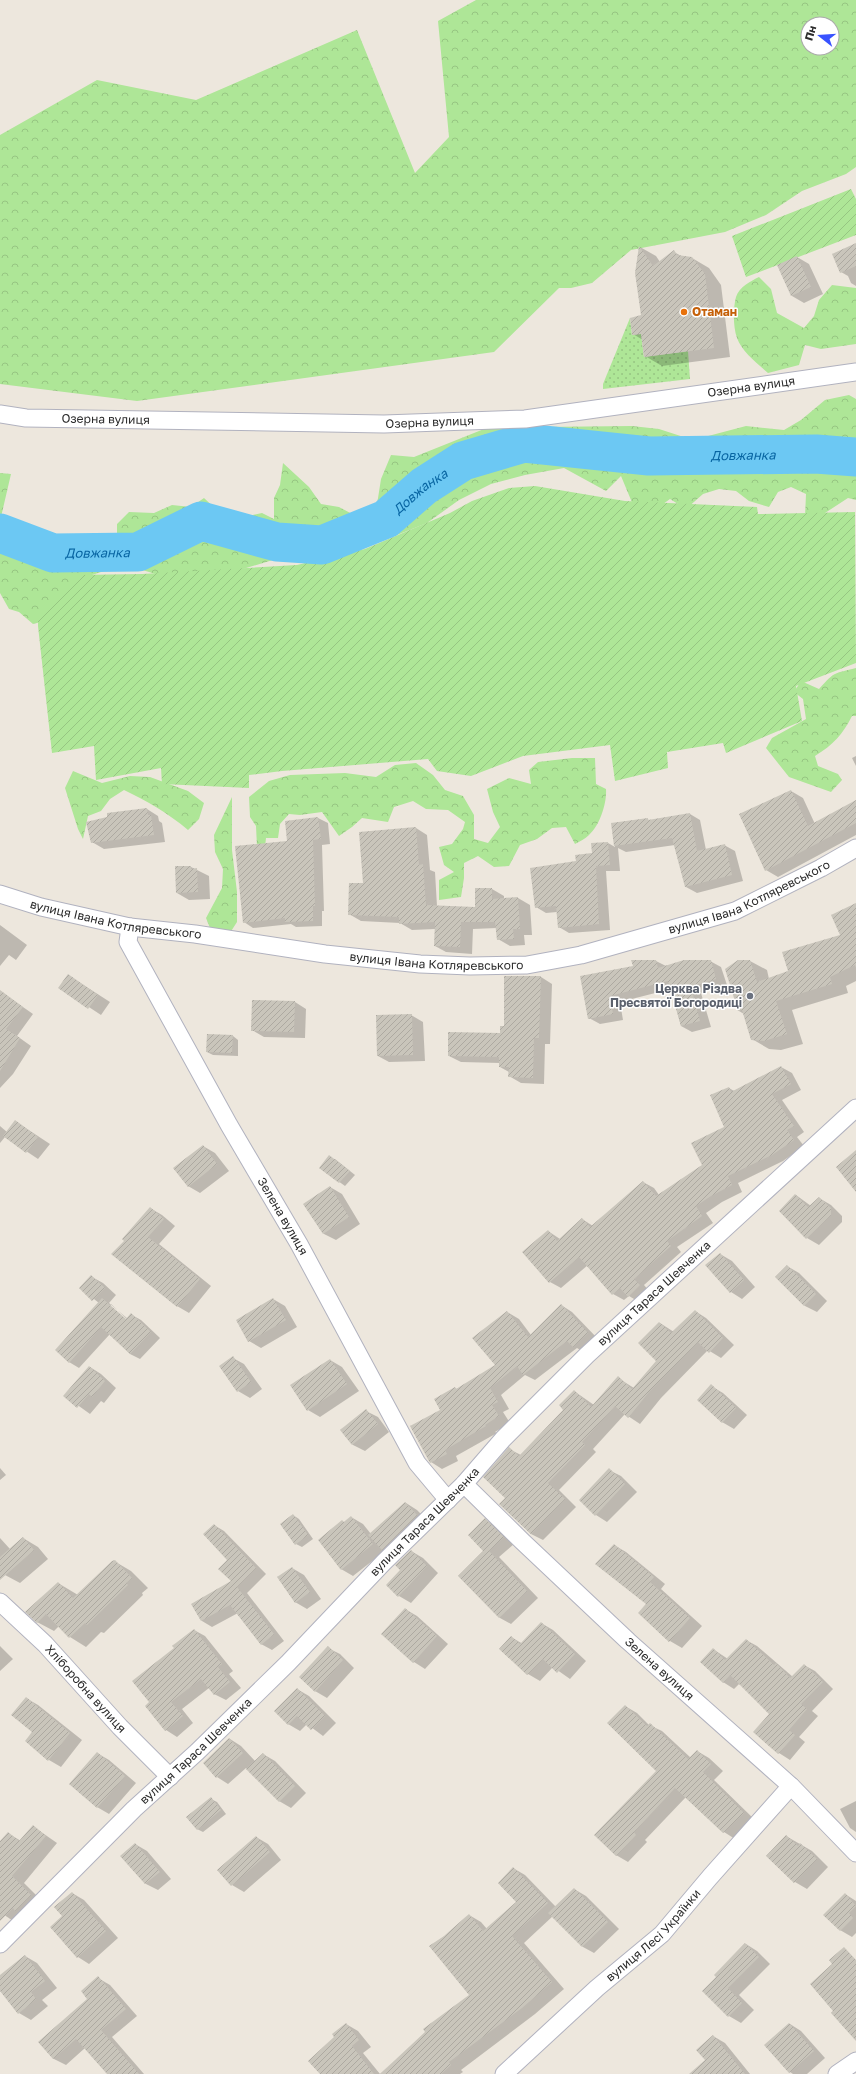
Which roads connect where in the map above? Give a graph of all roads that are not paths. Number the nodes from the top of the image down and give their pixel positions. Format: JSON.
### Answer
{"nodes":[{"id":1,"x":856,"y":372,"type":"edge"},
{"id":2,"x":0,"y":414,"type":"edge"},
{"id":3,"x":856,"y":848,"type":"edge"},
{"id":4,"x":0,"y":894,"type":"edge"},
{"id":5,"x":130,"y":927,"type":"junction"},
{"id":6,"x":856,"y":1108,"type":"edge"},
{"id":7,"x":464,"y":1484,"type":"junction"},
{"id":8,"x":448,"y":1500,"type":"junction"},
{"id":9,"x":0,"y":1602,"type":"edge"},
{"id":10,"x":170,"y":1777,"type":"junction"},
{"id":11,"x":791,"y":1786,"type":"junction"},
{"id":12,"x":856,"y":1853,"type":"edge"},
{"id":13,"x":0,"y":1944,"type":"edge"},
{"id":14,"x":856,"y":2061,"type":"edge"},
{"id":15,"x":504,"y":2074,"type":"edge"},
{"id":16,"x":837,"y":2074,"type":"edge"}],
"edges":[{"from":1,"to":2,"type":"street","name":"Озерна вулиця"},
{"from":3,"to":5,"type":"street","name":"вулиця Івана Котляревського"},
{"from":4,"to":5,"type":"street","name":"вулиця Івана Котляревського"},
{"from":5,"to":8,"type":"street","name":"Зелена вулиця"},
{"from":6,"to":7,"type":"street","name":"вулиця Тараса Шевченка"},
{"from":7,"to":8,"type":"street","name":"вулиця Тараса Шевченка"},
{"from":7,"to":11,"type":"street","name":"Зелена вулиця"},
{"from":8,"to":10,"type":"street","name":"вулиця Тараса Шевченка"},
{"from":9,"to":10,"type":"street","name":"Хліборобна вулиця"},
{"from":10,"to":13,"type":"street","name":"вулиця Тараса Шевченка"},
{"from":11,"to":12,"type":"street","name":"Зелена вулиця"},
{"from":11,"to":15,"type":"street","name":"вулиця Лесі Українки"},
{"from":14,"to":16,"type":"street"}]}
